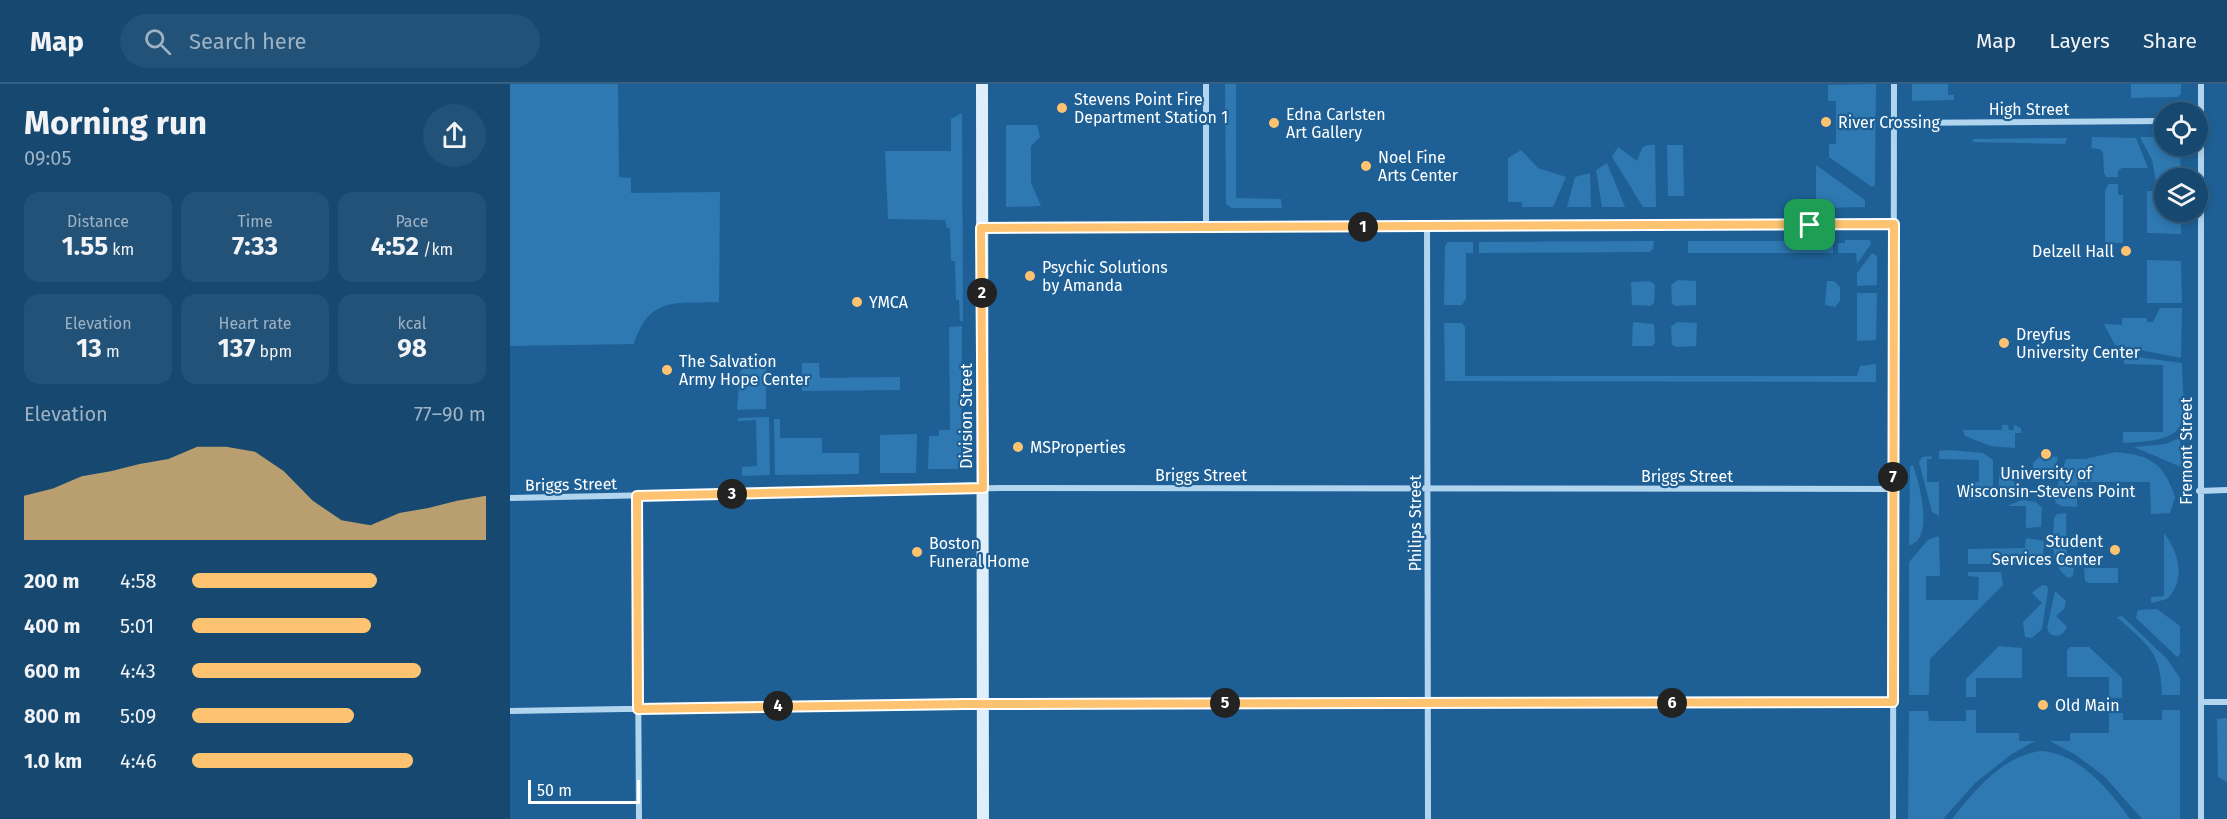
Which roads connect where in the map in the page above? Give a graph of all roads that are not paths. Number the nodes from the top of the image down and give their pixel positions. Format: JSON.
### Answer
{"nodes":[{"id":1,"x":982,"y":84,"type":"edge"},
{"id":2,"x":1206,"y":84,"type":"edge"},
{"id":3,"x":1894,"y":84,"type":"edge"},
{"id":4,"x":2201,"y":84,"type":"edge"},
{"id":5,"x":2200,"y":102,"type":"edge"},
{"id":6,"x":2154,"y":121,"type":"edge"},
{"id":7,"x":1894,"y":123,"type":"junction"},
{"id":8,"x":2203,"y":156,"type":"edge"},
{"id":9,"x":1894,"y":224,"type":"junction"},
{"id":10,"x":1206,"y":227,"type":"junction"},
{"id":11,"x":1427,"y":227,"type":"junction"},
{"id":12,"x":981,"y":228,"type":"junction"},
{"id":13,"x":983,"y":488,"type":"junction"},
{"id":14,"x":1893,"y":489,"type":"junction"},
{"id":15,"x":1429,"y":490,"type":"junction"},
{"id":16,"x":2227,"y":490,"type":"edge"},
{"id":17,"x":2199,"y":491,"type":"junction"},
{"id":18,"x":637,"y":496,"type":"junction"},
{"id":19,"x":510,"y":498,"type":"edge"},
{"id":20,"x":1893,"y":702,"type":"junction"},
{"id":21,"x":2202,"y":702,"type":"junction"},
{"id":22,"x":2227,"y":702,"type":"edge"},
{"id":23,"x":1428,"y":703,"type":"junction"},
{"id":24,"x":982,"y":704,"type":"junction"},
{"id":25,"x":638,"y":709,"type":"junction"},
{"id":26,"x":510,"y":711,"type":"edge"},
{"id":27,"x":639,"y":819,"type":"edge"},
{"id":28,"x":983,"y":819,"type":"edge"},
{"id":29,"x":1428,"y":819,"type":"edge"},
{"id":30,"x":1893,"y":819,"type":"edge"},
{"id":31,"x":2201,"y":819,"type":"edge"}],
"edges":[{"from":1,"to":12,"type":"main road","name":"Division Street"},
{"from":2,"to":10,"type":"street"},
{"from":3,"to":7,"type":"street"},
{"from":4,"to":5,"type":"street","name":"Fremont Street"},
{"from":6,"to":7,"type":"street","name":"High Street"},
{"from":7,"to":9,"type":"street"},
{"from":8,"to":17,"type":"street","name":"Fremont Street"},
{"from":9,"to":11,"type":"street"},
{"from":9,"to":14,"type":"street"},
{"from":10,"to":11,"type":"street"},
{"from":10,"to":12,"type":"street"},
{"from":11,"to":15,"type":"street","name":"Philips Street"},
{"from":12,"to":13,"type":"main road","name":"Division Street"},
{"from":13,"to":15,"type":"street","name":"Briggs Street"},
{"from":13,"to":18,"type":"street","name":"Briggs Street"},
{"from":13,"to":24,"type":"main road","name":"Division Street"},
{"from":14,"to":15,"type":"street","name":"Briggs Street"},
{"from":14,"to":20,"type":"street"},
{"from":15,"to":23,"type":"street","name":"Philips Street"},
{"from":16,"to":17,"type":"street"},
{"from":17,"to":21,"type":"street","name":"Fremont Street"},
{"from":18,"to":19,"type":"street","name":"Briggs Street"},
{"from":18,"to":25,"type":"street"},
{"from":20,"to":23,"type":"street"},
{"from":20,"to":30,"type":"street"},
{"from":21,"to":22,"type":"street"},
{"from":21,"to":31,"type":"street","name":"Fremont Street"},
{"from":23,"to":24,"type":"street"},
{"from":23,"to":29,"type":"street","name":"Philips Street"},
{"from":24,"to":25,"type":"street"},
{"from":24,"to":28,"type":"main road","name":"Division Street"},
{"from":25,"to":26,"type":"street"},
{"from":25,"to":27,"type":"street"}]}
